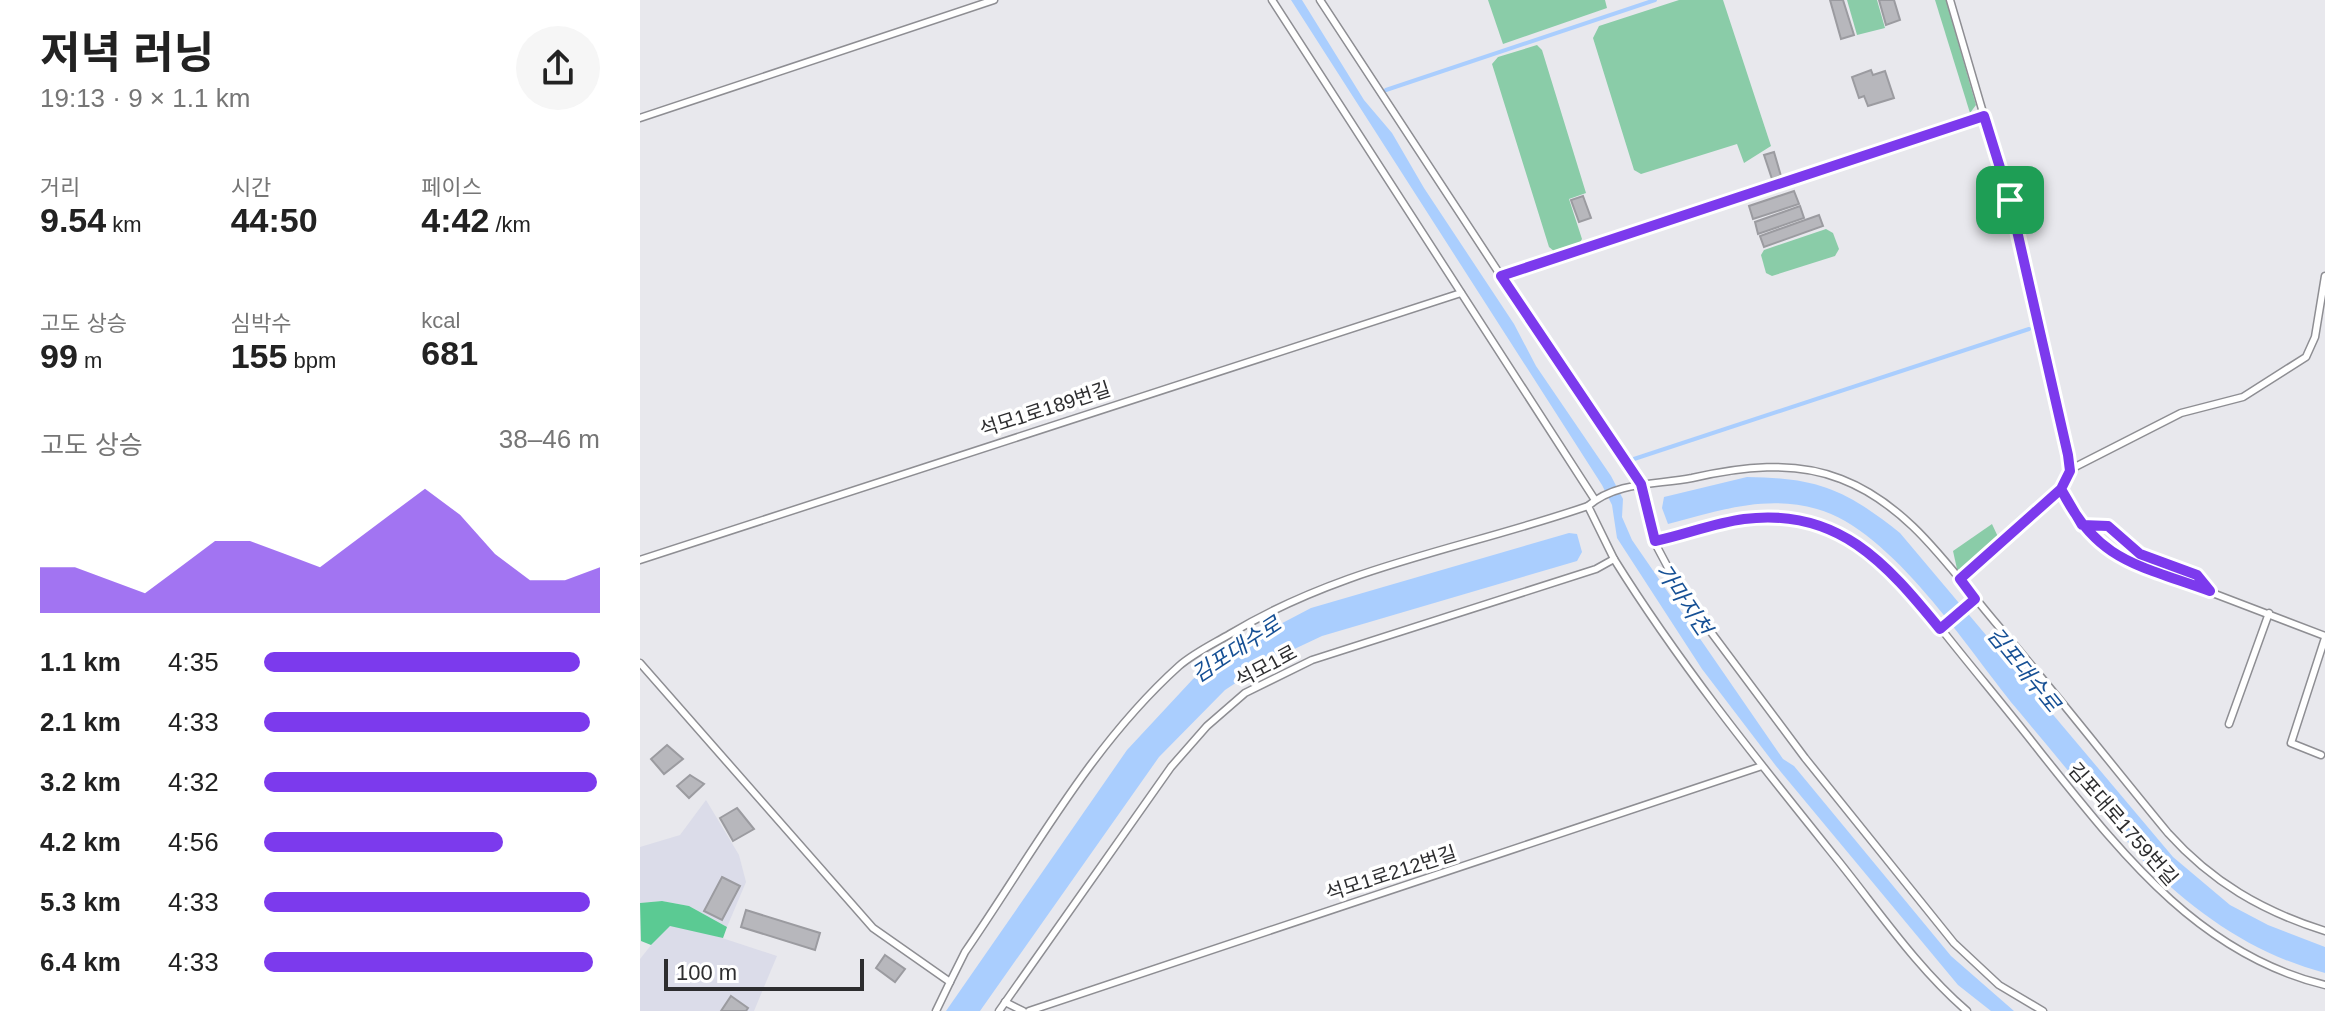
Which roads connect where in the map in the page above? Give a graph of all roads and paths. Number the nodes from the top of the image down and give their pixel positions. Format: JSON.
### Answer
{"nodes":[{"id":1,"x":994,"y":0,"type":"edge"},
{"id":2,"x":1272,"y":0,"type":"edge"},
{"id":3,"x":1320,"y":0,"type":"edge"},
{"id":4,"x":1950,"y":0,"type":"edge"},
{"id":5,"x":1984,"y":116,"type":"junction"},
{"id":6,"x":640,"y":118,"type":"edge"},
{"id":7,"x":1501,"y":276,"type":"junction"},
{"id":8,"x":2325,"y":276,"type":"edge"},
{"id":9,"x":1461,"y":293,"type":"junction"},
{"id":10,"x":2070,"y":471,"type":"junction"},
{"id":11,"x":1637,"y":484,"type":"junction"},
{"id":12,"x":2061,"y":489,"type":"junction"},
{"id":13,"x":1597,"y":498,"type":"junction"},
{"id":14,"x":1588,"y":506,"type":"junction"},
{"id":15,"x":2082,"y":525,"type":"junction"},
{"id":16,"x":1655,"y":541,"type":"junction"},
{"id":17,"x":1614,"y":559,"type":"junction"},
{"id":18,"x":640,"y":560,"type":"edge"},
{"id":19,"x":1960,"y":579,"type":"junction"},
{"id":20,"x":2210,"y":591,"type":"junction"},
{"id":21,"x":1973,"y":601,"type":"junction"},
{"id":22,"x":2269,"y":613,"type":"junction"},
{"id":23,"x":1943,"y":627,"type":"junction"},
{"id":24,"x":2325,"y":637,"type":"edge"},
{"id":25,"x":640,"y":663,"type":"edge"},
{"id":26,"x":2229,"y":724,"type":"dead end"},
{"id":27,"x":2321,"y":755,"type":"dead end"},
{"id":28,"x":1762,"y":766,"type":"junction"},
{"id":29,"x":2325,"y":931,"type":"edge"},
{"id":30,"x":950,"y":982,"type":"junction"},
{"id":31,"x":2325,"y":985,"type":"edge"},
{"id":32,"x":1005,"y":1002,"type":"junction"},
{"id":33,"x":936,"y":1011,"type":"edge"},
{"id":34,"x":999,"y":1011,"type":"edge"},
{"id":35,"x":1023,"y":1011,"type":"edge"},
{"id":36,"x":1029,"y":1011,"type":"edge"},
{"id":37,"x":1967,"y":1011,"type":"edge"},
{"id":38,"x":2043,"y":1011,"type":"edge"}],
"edges":[{"from":1,"to":6,"type":"lane"},
{"from":2,"to":9,"type":"lane"},
{"from":3,"to":7,"type":"lane"},
{"from":4,"to":5,"type":"lane"},
{"from":5,"to":7,"type":"lane"},
{"from":5,"to":10,"type":"lane"},
{"from":7,"to":11,"type":"lane"},
{"from":8,"to":10,"type":"lane"},
{"from":9,"to":13,"type":"lane"},
{"from":9,"to":18,"type":"lane","name":"석모1로189번길"},
{"from":10,"to":12,"type":"lane"},
{"from":11,"to":13,"type":"lane"},
{"from":11,"to":16,"type":"lane"},
{"from":11,"to":19,"type":"lane"},
{"from":12,"to":15,"type":"lane"},
{"from":12,"to":19,"type":"lane"},
{"from":13,"to":14,"type":"lane"},
{"from":14,"to":17,"type":"lane"},
{"from":14,"to":30,"type":"lane"},
{"from":15,"to":20,"type":"lane"},
{"from":15,"to":20,"type":"lane"},
{"from":16,"to":23,"type":"lane","name":"김포대로1759번길"},
{"from":16,"to":38,"type":"lane"},
{"from":17,"to":28,"type":"lane"},
{"from":17,"to":32,"type":"lane","name":"석모1로"},
{"from":19,"to":21,"type":"lane"},
{"from":20,"to":22,"type":"lane"},
{"from":21,"to":23,"type":"lane"},
{"from":21,"to":29,"type":"lane"},
{"from":22,"to":24,"type":"lane"},
{"from":22,"to":26,"type":"lane"},
{"from":23,"to":31,"type":"lane","name":"김포대로1759번길"},
{"from":24,"to":27,"type":"lane"},
{"from":25,"to":30,"type":"lane"},
{"from":28,"to":36,"type":"lane","name":"석모1로212번길"},
{"from":28,"to":37,"type":"lane"},
{"from":30,"to":33,"type":"lane"},
{"from":32,"to":34,"type":"lane","name":"석모1로"},
{"from":32,"to":35,"type":"lane"}]}
